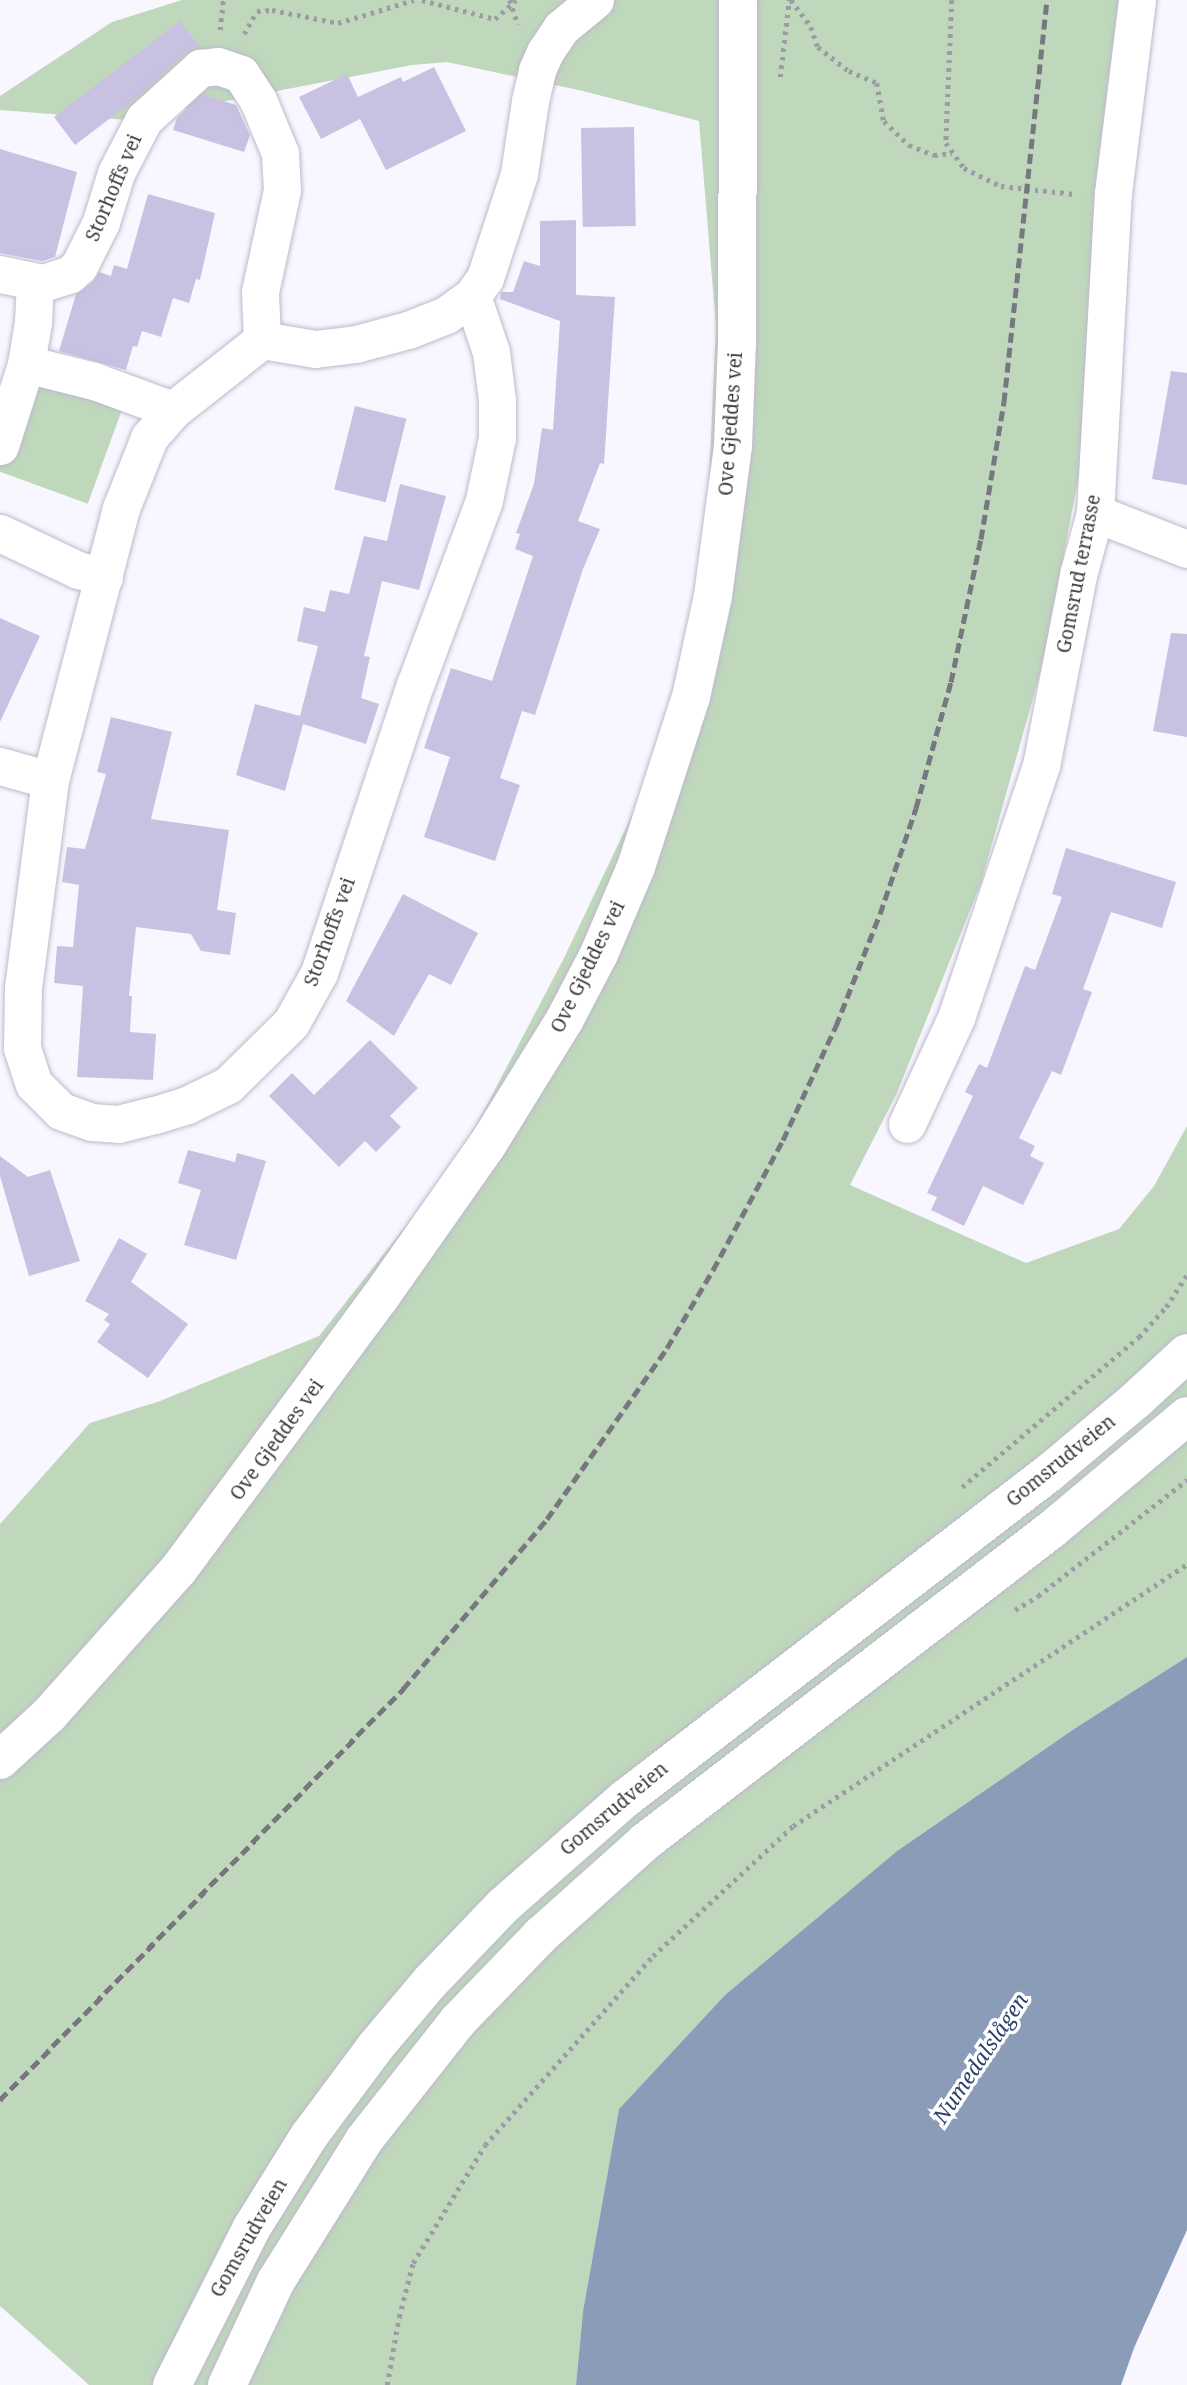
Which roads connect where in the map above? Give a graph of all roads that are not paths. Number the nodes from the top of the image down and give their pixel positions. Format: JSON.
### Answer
{"nodes":[{"id":1,"x":595,"y":0,"type":"edge"},
{"id":2,"x":738,"y":0,"type":"edge"},
{"id":3,"x":1137,"y":0,"type":"edge"},
{"id":4,"x":17,"y":278,"type":"edge"},
{"id":5,"x":472,"y":296,"type":"junction"},
{"id":6,"x":262,"y":340,"type":"junction"},
{"id":7,"x":26,"y":364,"type":"junction"},
{"id":8,"x":173,"y":410,"type":"junction"},
{"id":9,"x":0,"y":446,"type":"edge"},
{"id":10,"x":1095,"y":513,"type":"junction"},
{"id":11,"x":0,"y":533,"type":"edge"},
{"id":12,"x":1187,"y":549,"type":"edge"},
{"id":13,"x":104,"y":577,"type":"junction"},
{"id":14,"x":0,"y":766,"type":"edge"},
{"id":15,"x":50,"y":780,"type":"junction"},
{"id":16,"x":907,"y":1124,"type":"dead end"},
{"id":17,"x":1187,"y":1353,"type":"edge"},
{"id":18,"x":1187,"y":1416,"type":"edge"},
{"id":19,"x":0,"y":1760,"type":"edge"},
{"id":20,"x":172,"y":2385,"type":"edge"},
{"id":21,"x":227,"y":2385,"type":"edge"}],
"edges":[{"from":1,"to":5,"type":"street"},
{"from":2,"to":19,"type":"main road","name":"Ove Gjeddes vei"},
{"from":3,"to":10,"type":"street","name":"Gomsrud terrasse"},
{"from":4,"to":6,"type":"street","name":"Storhoffs vei"},
{"from":4,"to":7,"type":"street","name":"Storhoffs vei"},
{"from":5,"to":6,"type":"street"},
{"from":5,"to":15,"type":"street","name":"Storhoffs vei"},
{"from":6,"to":8,"type":"street","name":"Storhoffs vei"},
{"from":7,"to":8,"type":"street"},
{"from":7,"to":9,"type":"street","name":"Storhoffs vei"},
{"from":8,"to":13,"type":"street","name":"Storhoffs vei"},
{"from":10,"to":12,"type":"street"},
{"from":10,"to":16,"type":"street","name":"Gomsrud terrasse"},
{"from":11,"to":13,"type":"street"},
{"from":13,"to":15,"type":"street","name":"Storhoffs vei"},
{"from":14,"to":15,"type":"street"},
{"from":17,"to":20,"type":"main road","name":"Gomsrudveien"},
{"from":18,"to":21,"type":"main road"}]}
